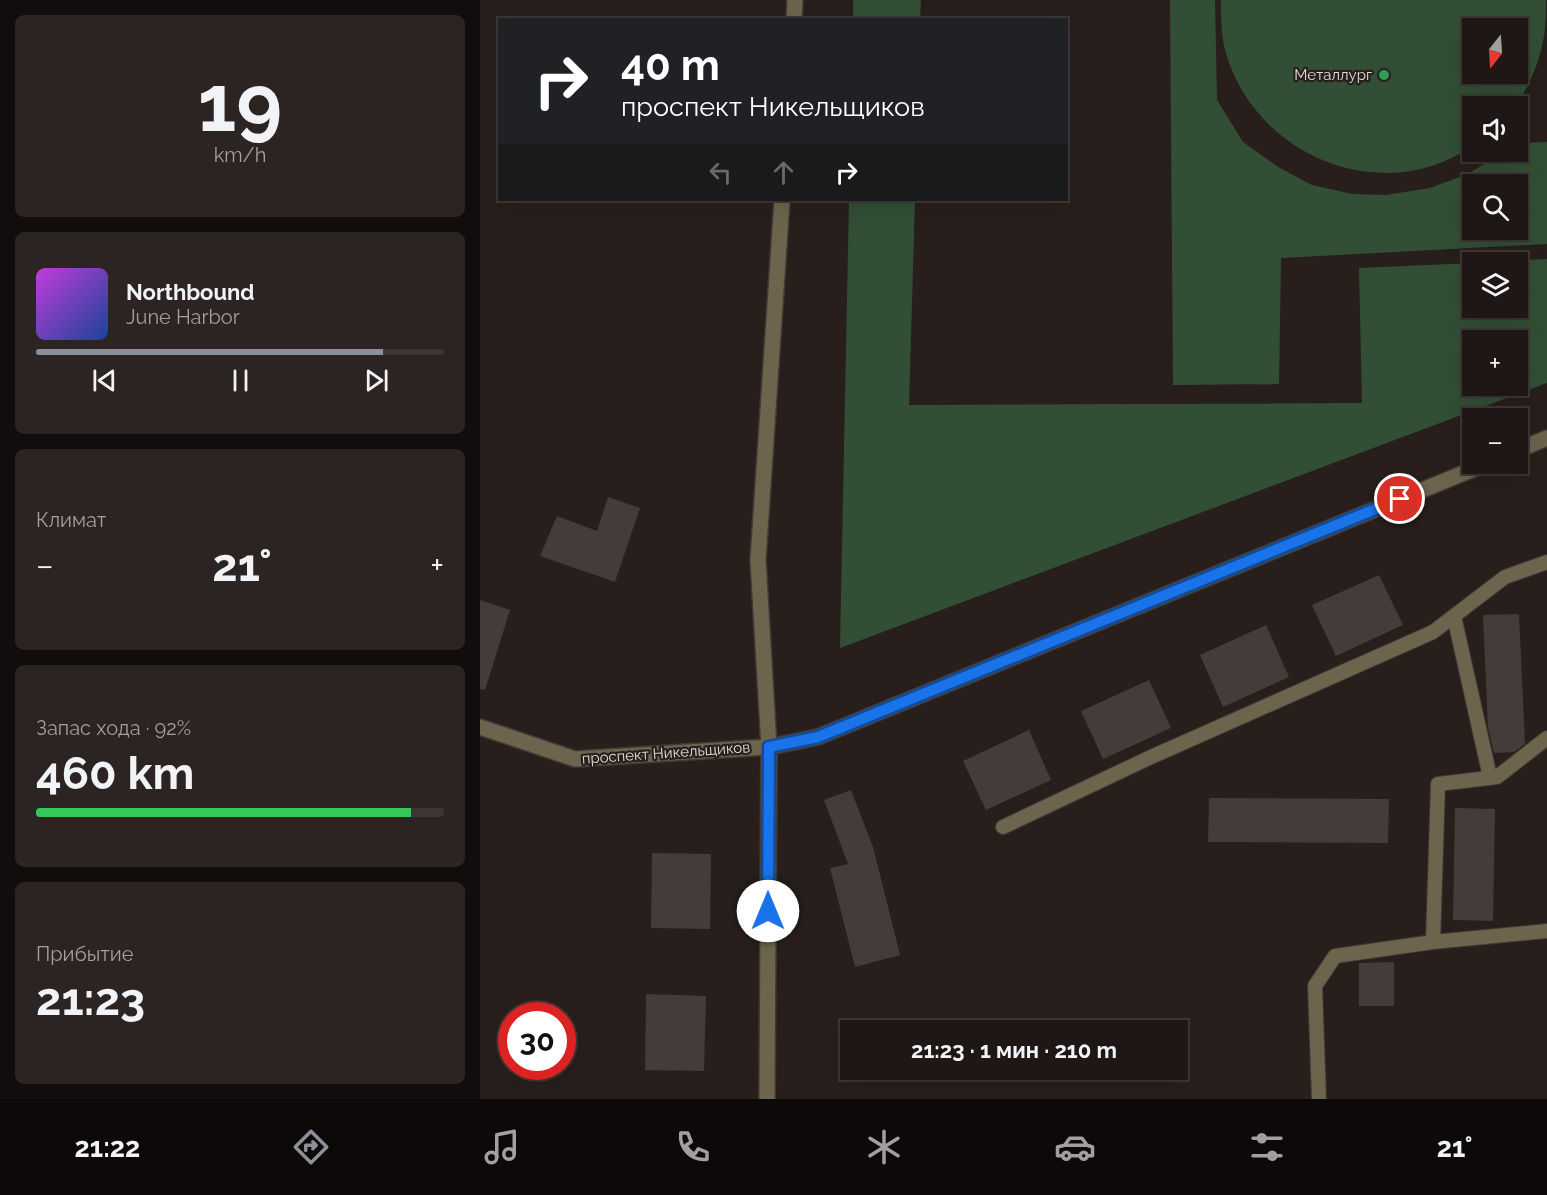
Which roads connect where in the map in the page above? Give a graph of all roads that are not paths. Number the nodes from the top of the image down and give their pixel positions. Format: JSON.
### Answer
{"nodes":[{"id":1,"x":795,"y":0,"type":"edge"},
{"id":2,"x":794,"y":18,"type":"edge"},
{"id":3,"x":782,"y":201,"type":"edge"},
{"id":4,"x":1547,"y":438,"type":"edge"},
{"id":5,"x":1528,"y":446,"type":"edge"},
{"id":6,"x":1462,"y":474,"type":"edge"},
{"id":7,"x":1547,"y":562,"type":"edge"},
{"id":8,"x":1454,"y":616,"type":"junction"},
{"id":9,"x":480,"y":727,"type":"edge"},
{"id":10,"x":1547,"y":738,"type":"edge"},
{"id":11,"x":769,"y":747,"type":"junction"},
{"id":12,"x":1490,"y":777,"type":"junction"},
{"id":13,"x":1004,"y":827,"type":"dead end"},
{"id":14,"x":1547,"y":931,"type":"edge"},
{"id":15,"x":1433,"y":942,"type":"junction"},
{"id":16,"x":767,"y":1099,"type":"edge"},
{"id":17,"x":1319,"y":1099,"type":"edge"}],
"edges":[{"from":1,"to":2,"type":"street"},
{"from":3,"to":11,"type":"street"},
{"from":4,"to":5,"type":"street"},
{"from":6,"to":11,"type":"street","name":"проспект Никельщиков"},
{"from":7,"to":8,"type":"lane"},
{"from":8,"to":12,"type":"lane"},
{"from":8,"to":13,"type":"lane"},
{"from":9,"to":11,"type":"street","name":"проспект Никельщиков"},
{"from":10,"to":12,"type":"lane"},
{"from":11,"to":16,"type":"street"},
{"from":12,"to":15,"type":"lane"},
{"from":14,"to":15,"type":"lane"},
{"from":15,"to":17,"type":"lane"}]}
